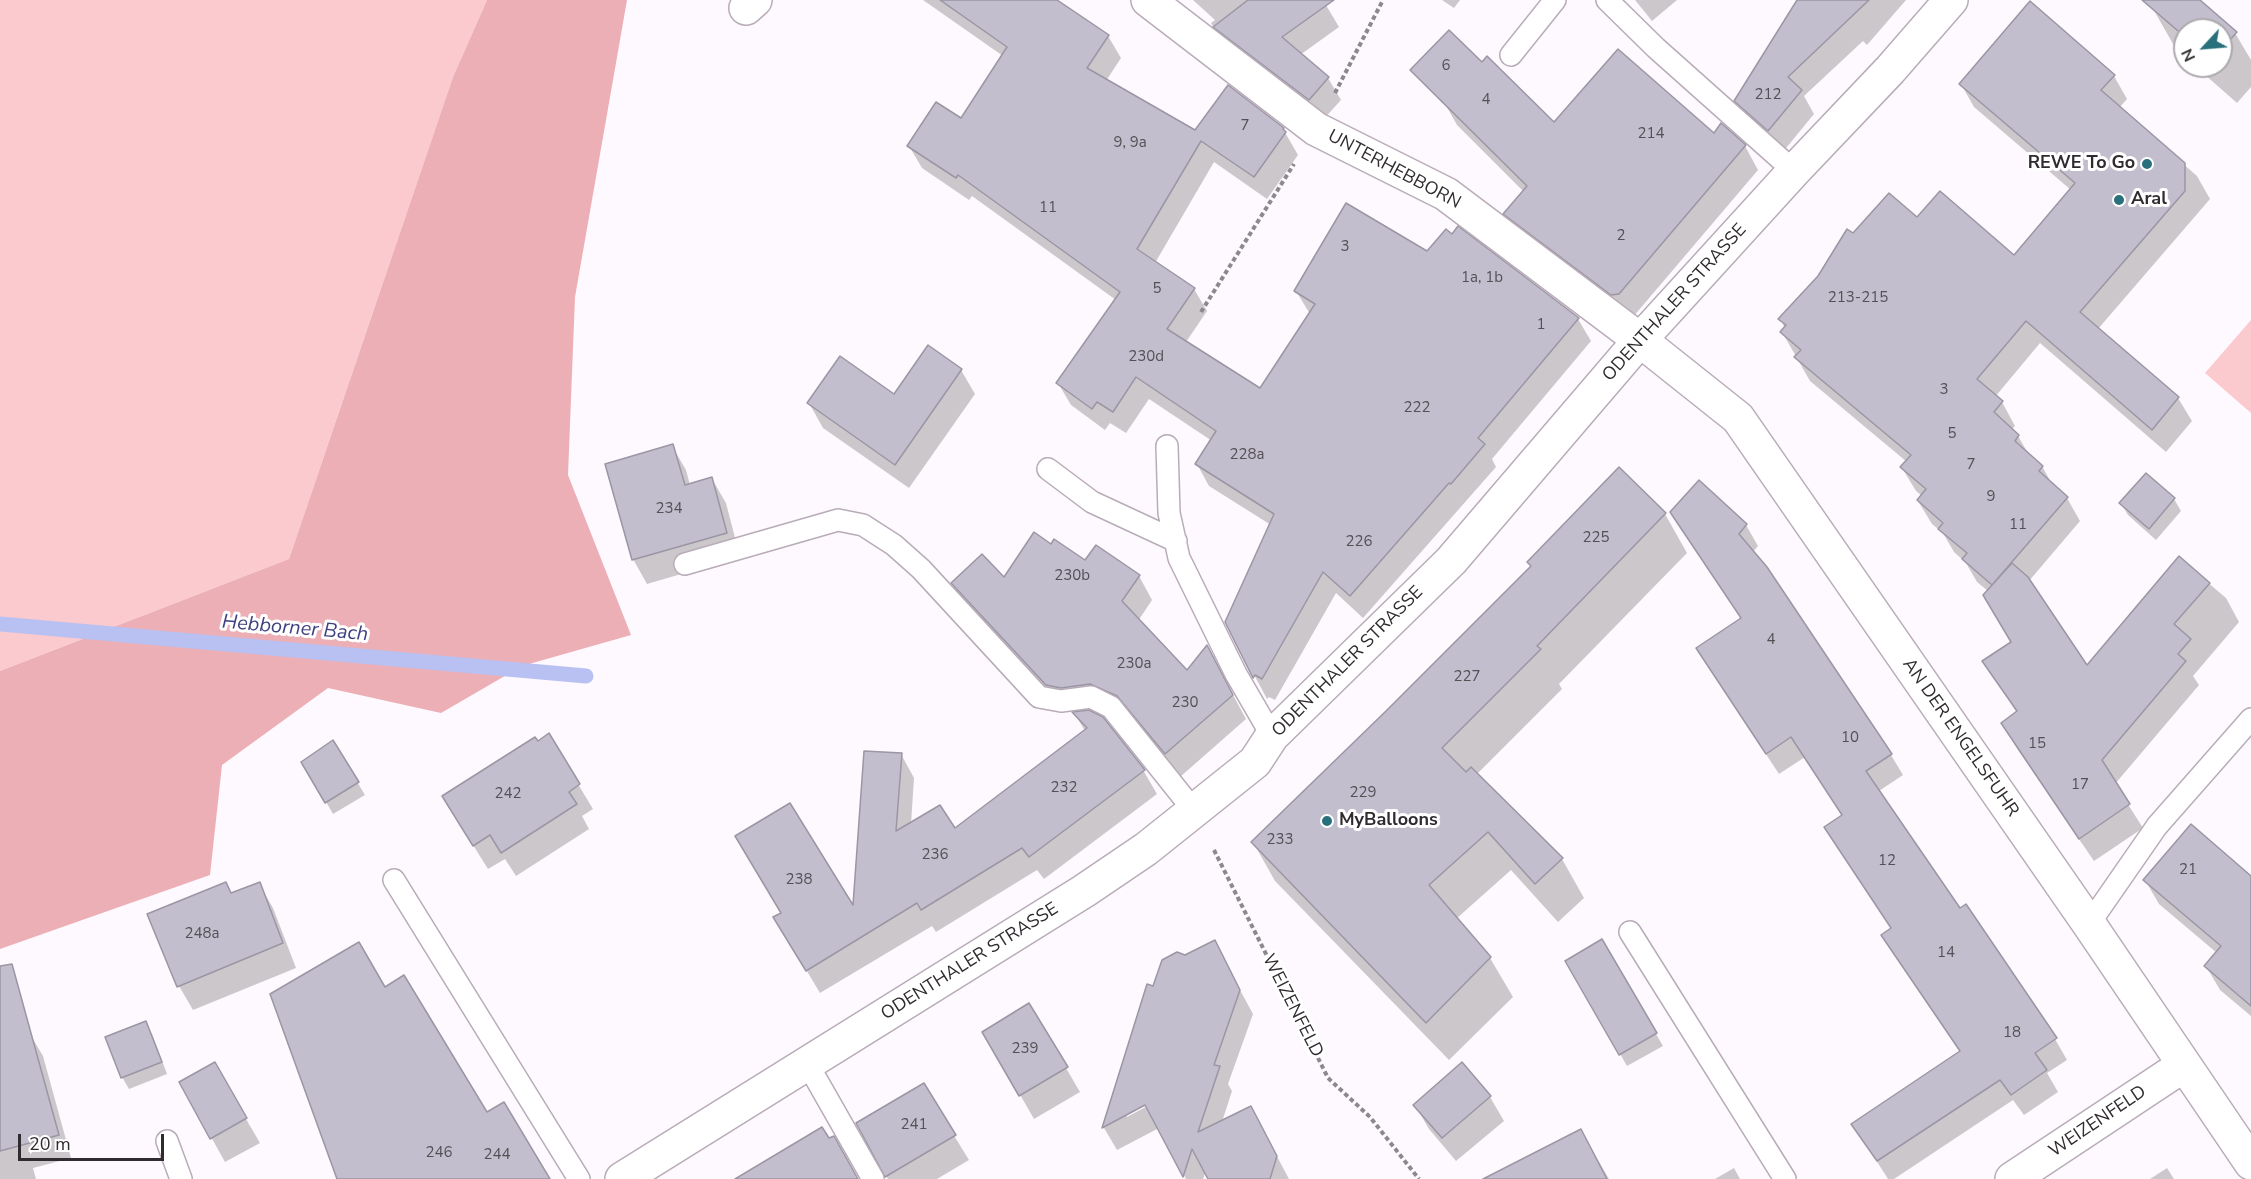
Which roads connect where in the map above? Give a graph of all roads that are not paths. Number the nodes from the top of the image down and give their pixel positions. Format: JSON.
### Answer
{"nodes":[{"id":1,"x":1148,"y":0,"type":"edge"},
{"id":2,"x":1555,"y":0,"type":"edge"},
{"id":3,"x":1607,"y":0,"type":"edge"},
{"id":4,"x":1951,"y":0,"type":"edge"},
{"id":5,"x":1511,"y":55,"type":"dead end"},
{"id":6,"x":1794,"y":171,"type":"junction"},
{"id":7,"x":1640,"y":340,"type":"junction"},
{"id":8,"x":1167,"y":446,"type":"dead end"},
{"id":9,"x":1048,"y":469,"type":"dead end"},
{"id":10,"x":1176,"y":541,"type":"junction"},
{"id":11,"x":685,"y":564,"type":"dead end"},
{"id":12,"x":2251,"y":719,"type":"edge"},
{"id":13,"x":1272,"y":736,"type":"junction"},
{"id":14,"x":1195,"y":812,"type":"junction"},
{"id":15,"x":394,"y":880,"type":"dead end"},
{"id":16,"x":2089,"y":924,"type":"junction"},
{"id":17,"x":1630,"y":932,"type":"dead end"},
{"id":18,"x":807,"y":1063,"type":"junction"},
{"id":19,"x":2184,"y":1065,"type":"junction"},
{"id":20,"x":167,"y":1141,"type":"dead end"},
{"id":21,"x":2251,"y":1162,"type":"edge"},
{"id":22,"x":181,"y":1179,"type":"edge"},
{"id":23,"x":579,"y":1179,"type":"edge"},
{"id":24,"x":622,"y":1179,"type":"edge"},
{"id":25,"x":873,"y":1179,"type":"edge"},
{"id":26,"x":1785,"y":1179,"type":"edge"},
{"id":27,"x":2012,"y":1179,"type":"edge"}],
"edges":[{"from":1,"to":7,"type":"street","name":"UNTERHEBBORN"},
{"from":2,"to":5,"type":"lane"},
{"from":3,"to":6,"type":"lane"},
{"from":4,"to":6,"type":"street","name":"ODENTHALER STRASSE"},
{"from":6,"to":7,"type":"street","name":"ODENTHALER STRASSE"},
{"from":7,"to":13,"type":"street","name":"ODENTHALER STRASSE"},
{"from":7,"to":16,"type":"street","name":"AN DER ENGELSFUHR"},
{"from":8,"to":10,"type":"lane"},
{"from":9,"to":10,"type":"lane"},
{"from":10,"to":13,"type":"lane"},
{"from":11,"to":14,"type":"lane"},
{"from":12,"to":16,"type":"lane"},
{"from":13,"to":14,"type":"street","name":"ODENTHALER STRASSE"},
{"from":14,"to":18,"type":"street","name":"ODENTHALER STRASSE"},
{"from":15,"to":23,"type":"lane"},
{"from":16,"to":19,"type":"street","name":"AN DER ENGELSFUHR"},
{"from":17,"to":26,"type":"lane"},
{"from":18,"to":24,"type":"street","name":"ODENTHALER STRASSE"},
{"from":18,"to":25,"type":"lane"},
{"from":19,"to":21,"type":"street","name":"AN DER ENGELSFUHR"},
{"from":19,"to":27,"type":"street","name":"WEIZENFELD"},
{"from":20,"to":22,"type":"lane"}]}
